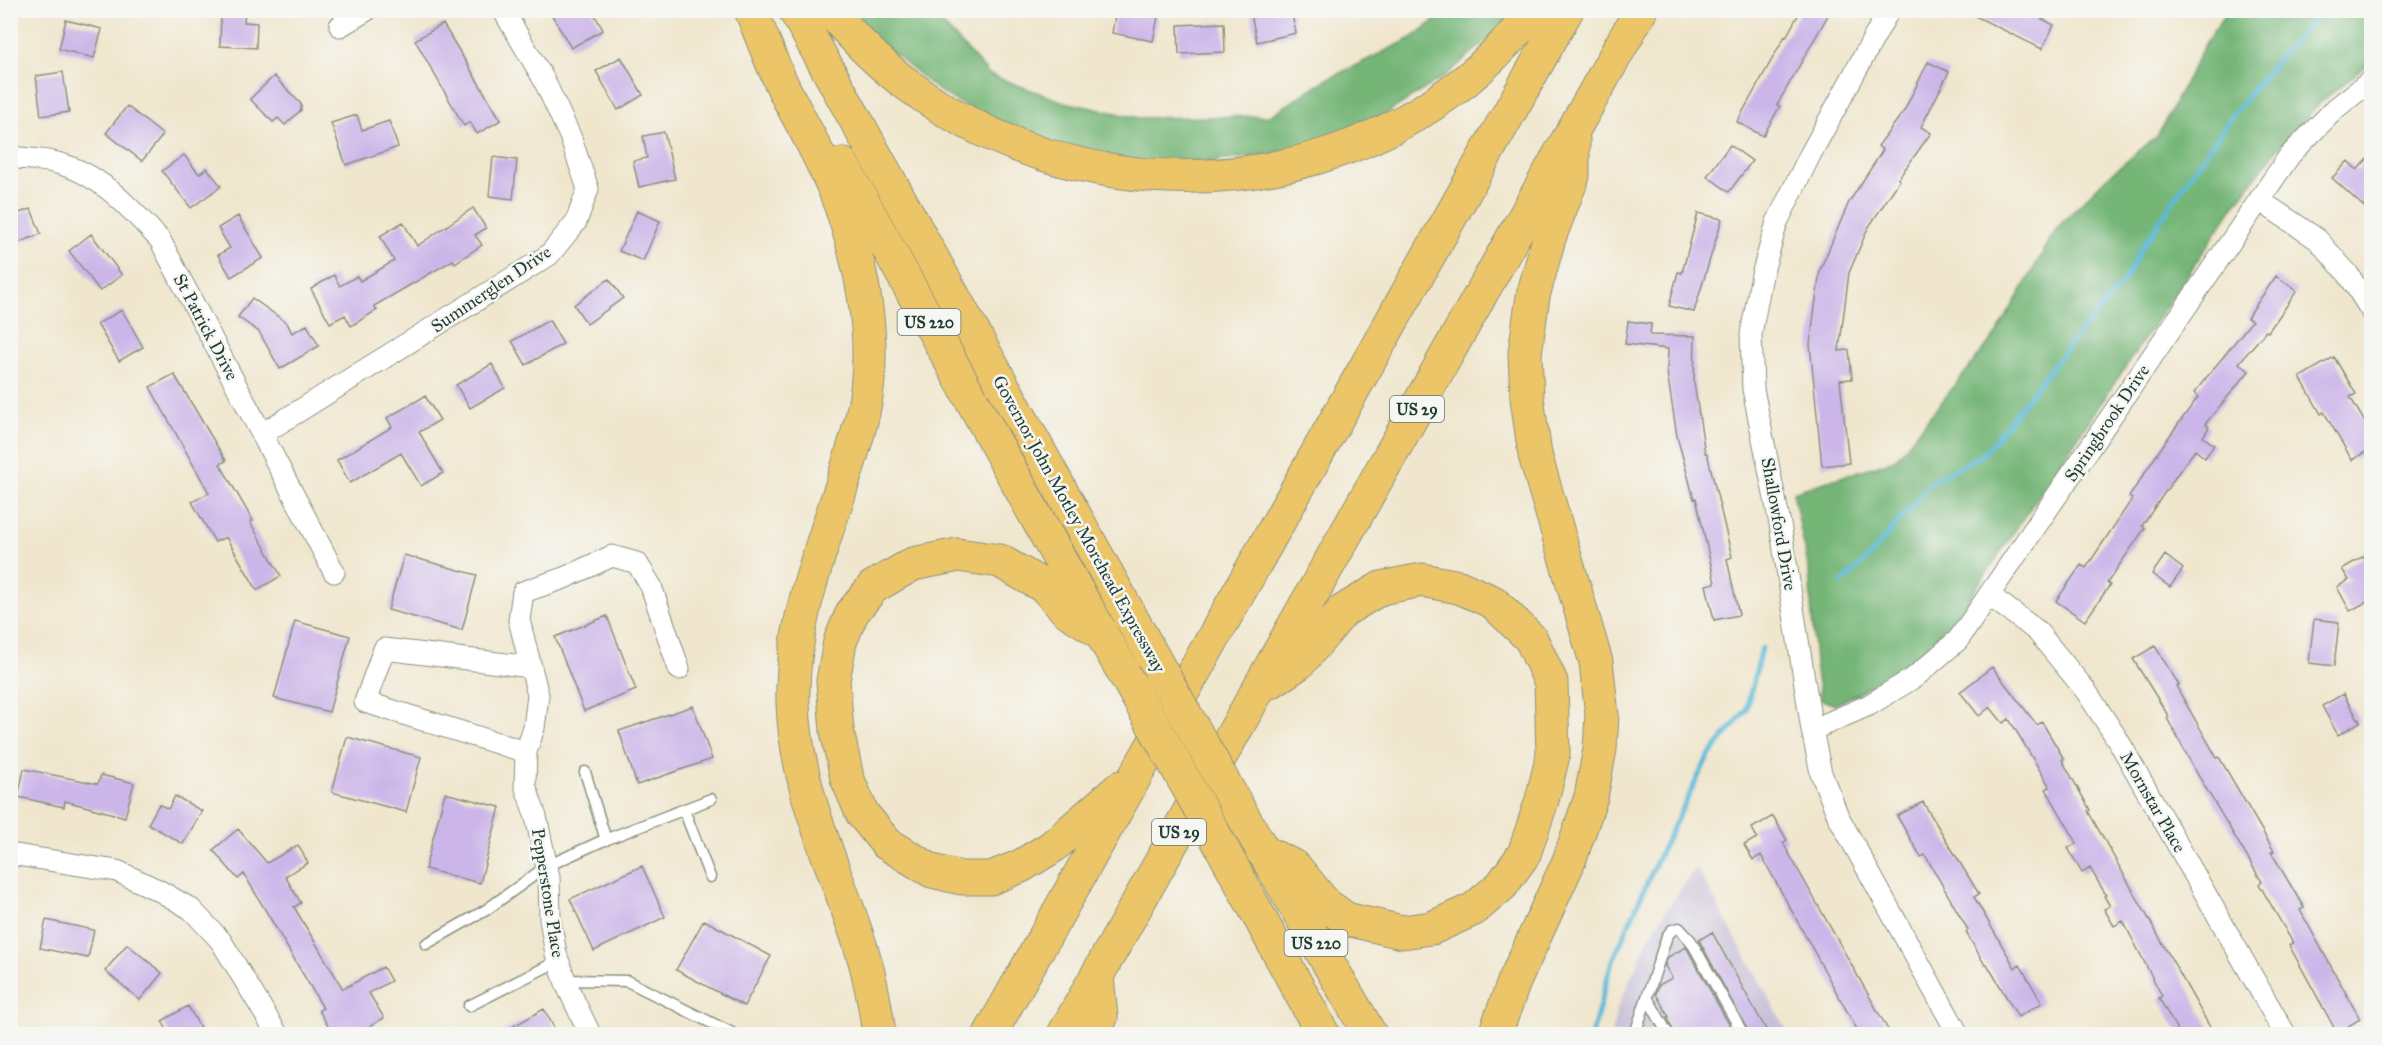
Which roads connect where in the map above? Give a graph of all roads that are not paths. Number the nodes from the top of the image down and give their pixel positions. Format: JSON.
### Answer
{"nodes":[{"id":1,"x":367,"y":10,"type":"edge"},
{"id":2,"x":503,"y":10,"type":"edge"},
{"id":3,"x":751,"y":10,"type":"edge"},
{"id":4,"x":756,"y":10,"type":"edge"},
{"id":5,"x":795,"y":10,"type":"edge"},
{"id":6,"x":830,"y":10,"type":"edge"},
{"id":7,"x":1535,"y":10,"type":"edge"},
{"id":8,"x":1568,"y":10,"type":"edge"},
{"id":9,"x":1641,"y":10,"type":"edge"},
{"id":10,"x":1889,"y":10,"type":"edge"},
{"id":11,"x":340,"y":26,"type":"dead end"},
{"id":12,"x":2372,"y":80,"type":"edge"},
{"id":13,"x":1573,"y":131,"type":"junction"},
{"id":14,"x":10,"y":157,"type":"edge"},
{"id":15,"x":2259,"y":200,"type":"junction"},
{"id":16,"x":2372,"y":312,"type":"edge"},
{"id":17,"x":262,"y":434,"type":"junction"},
{"id":18,"x":334,"y":572,"type":"dead end"},
{"id":19,"x":1989,"y":595,"type":"junction"},
{"id":20,"x":1102,"y":633,"type":"junction"},
{"id":21,"x":531,"y":668,"type":"junction"},
{"id":22,"x":679,"y":669,"type":"dead end"},
{"id":23,"x":1261,"y":688,"type":"junction"},
{"id":24,"x":1812,"y":730,"type":"junction"},
{"id":25,"x":526,"y":752,"type":"junction"},
{"id":26,"x":585,"y":772,"type":"dead end"},
{"id":27,"x":1136,"y":775,"type":"junction"},
{"id":28,"x":711,"y":799,"type":"dead end"},
{"id":29,"x":684,"y":810,"type":"junction"},
{"id":30,"x":606,"y":840,"type":"junction"},
{"id":31,"x":1262,"y":851,"type":"junction"},
{"id":32,"x":10,"y":854,"type":"edge"},
{"id":33,"x":547,"y":866,"type":"junction"},
{"id":34,"x":710,"y":877,"type":"dead end"},
{"id":35,"x":426,"y":944,"type":"dead end"},
{"id":36,"x":562,"y":970,"type":"junction"},
{"id":37,"x":1097,"y":977,"type":"junction"},
{"id":38,"x":1647,"y":997,"type":"junction"},
{"id":39,"x":469,"y":1006,"type":"dead end"},
{"id":40,"x":1314,"y":1025,"type":"edge"},
{"id":41,"x":277,"y":1035,"type":"edge"},
{"id":42,"x":590,"y":1035,"type":"edge"},
{"id":43,"x":734,"y":1035,"type":"edge"},
{"id":44,"x":879,"y":1035,"type":"edge"},
{"id":45,"x":990,"y":1035,"type":"edge"},
{"id":46,"x":1064,"y":1035,"type":"edge"},
{"id":47,"x":1094,"y":1035,"type":"edge"},
{"id":48,"x":1370,"y":1035,"type":"edge"},
{"id":49,"x":1495,"y":1035,"type":"edge"},
{"id":50,"x":1635,"y":1035,"type":"edge"},
{"id":51,"x":1668,"y":1035,"type":"edge"},
{"id":52,"x":1743,"y":1035,"type":"edge"},
{"id":53,"x":1958,"y":1035,"type":"edge"},
{"id":54,"x":2285,"y":1035,"type":"edge"}],
"edges":[{"from":1,"to":11,"type":"street"},
{"from":2,"to":17,"type":"street","name":"Summerglen Drive"},
{"from":3,"to":44,"type":"highway"},
{"from":4,"to":20,"type":"highway","name":"Governor John Motley Morehead Expressway","number":"US 220"},
{"from":5,"to":31,"type":"highway","name":"Governor John Motley Morehead Expressway","number":"US 220","bridge":true},
{"from":6,"to":7,"type":"highway"},
{"from":8,"to":27,"type":"highway"},
{"from":9,"to":13,"type":"highway","number":"US 29"},
{"from":10,"to":24,"type":"street","name":"Shallowford Drive"},
{"from":12,"to":15,"type":"street","name":"Springbrook Drive"},
{"from":13,"to":23,"type":"highway","number":"US 29"},
{"from":13,"to":49,"type":"highway"},
{"from":14,"to":17,"type":"street","name":"St Patrick Drive"},
{"from":15,"to":16,"type":"street"},
{"from":15,"to":19,"type":"street","name":"Springbrook Drive"},
{"from":17,"to":18,"type":"street","name":"St Patrick Drive"},
{"from":19,"to":24,"type":"street","name":"Springbrook Drive"},
{"from":19,"to":54,"type":"street","name":"Mornstar Place"},
{"from":20,"to":27,"type":"highway"},
{"from":20,"to":40,"type":"highway","name":"Governor John Motley Morehead Expressway","number":"US 220","bridge":true},
{"from":21,"to":22,"type":"street","name":"Pepperstone Place"},
{"from":21,"to":25,"type":"street","name":"Pepperstone Place"},
{"from":21,"to":25,"type":"street"},
{"from":23,"to":31,"type":"highway"},
{"from":23,"to":37,"type":"highway","number":"US 29"},
{"from":24,"to":53,"type":"street","name":"Shallowford Drive"},
{"from":25,"to":33,"type":"street","name":"Pepperstone Place"},
{"from":26,"to":30,"type":"lane"},
{"from":27,"to":45,"type":"highway"},
{"from":28,"to":29,"type":"lane"},
{"from":29,"to":30,"type":"lane"},
{"from":29,"to":34,"type":"lane"},
{"from":30,"to":33,"type":"lane"},
{"from":31,"to":48,"type":"highway","name":"Governor John Motley Morehead Expressway","number":"US 220"},
{"from":32,"to":41,"type":"street"},
{"from":33,"to":35,"type":"lane"},
{"from":33,"to":36,"type":"street","name":"Pepperstone Place"},
{"from":36,"to":39,"type":"lane"},
{"from":36,"to":42,"type":"street","name":"Pepperstone Place"},
{"from":36,"to":43,"type":"lane"},
{"from":37,"to":46,"type":"highway","number":"US 29"},
{"from":37,"to":47,"type":"highway"},
{"from":38,"to":50,"type":"lane"},
{"from":38,"to":51,"type":"lane"},
{"from":38,"to":52,"type":"lane"}]}
